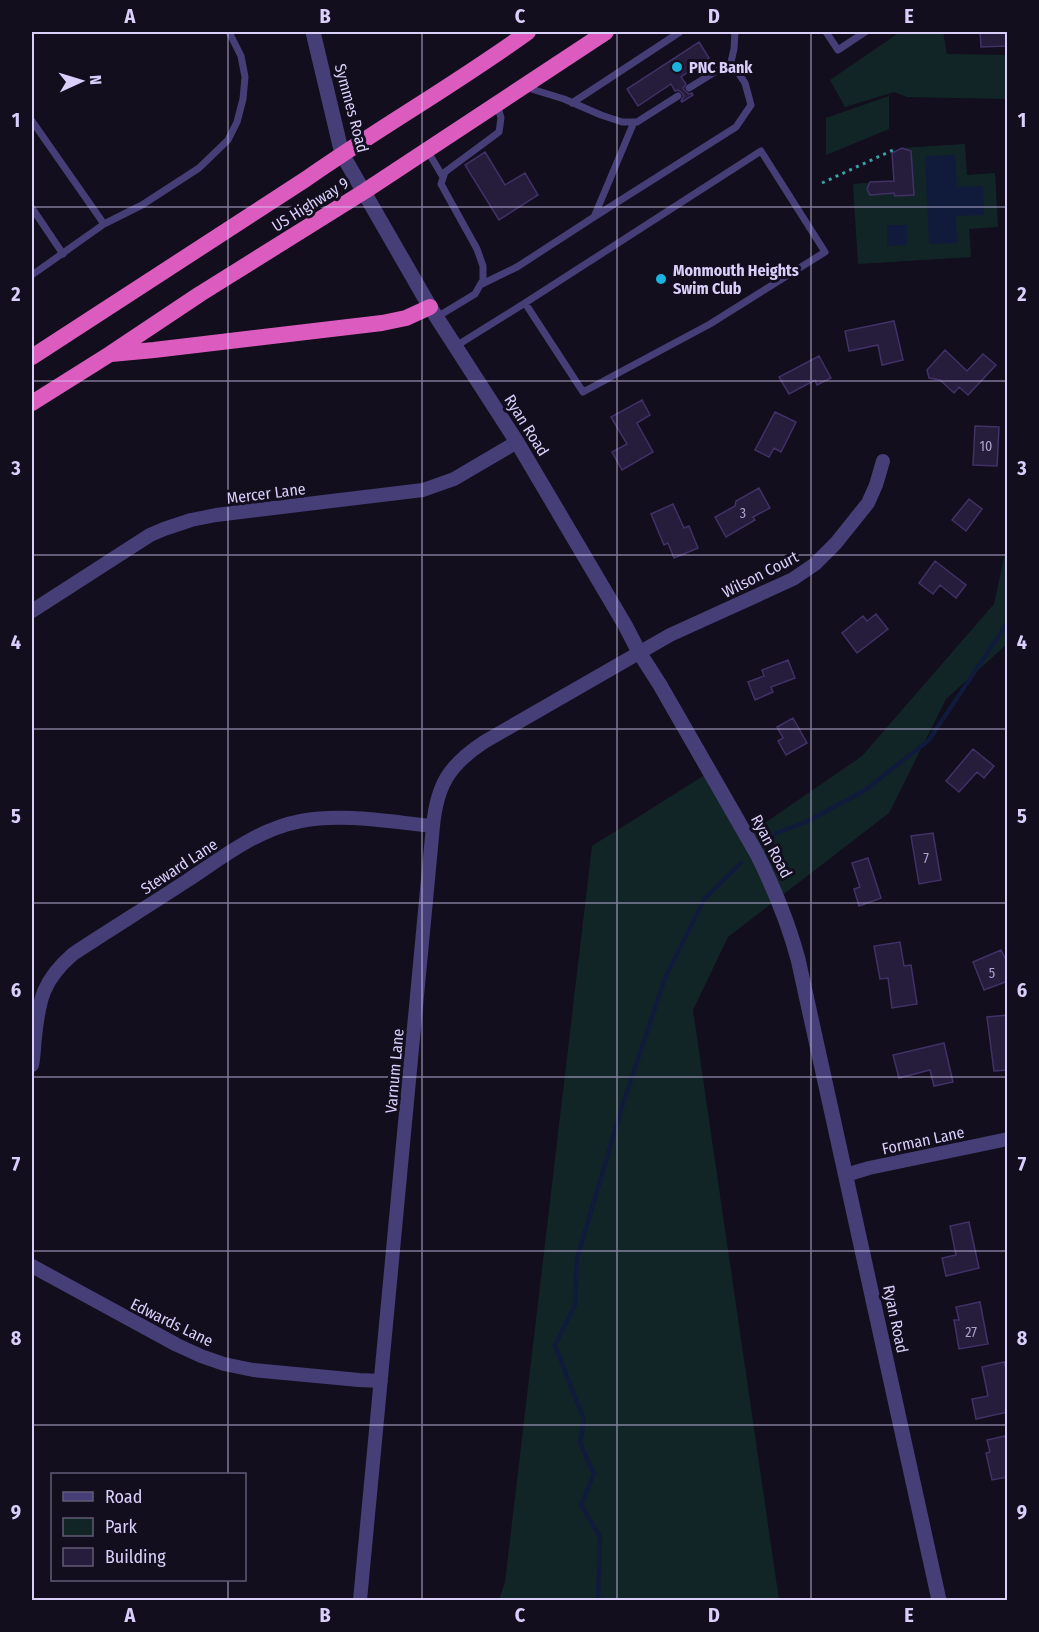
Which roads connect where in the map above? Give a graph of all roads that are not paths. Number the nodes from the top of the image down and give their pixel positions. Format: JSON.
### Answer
{"nodes":[{"id":1,"x":229,"y":32,"type":"edge"},
{"id":2,"x":313,"y":32,"type":"edge"},
{"id":3,"x":528,"y":32,"type":"edge"},
{"id":4,"x":606,"y":32,"type":"edge"},
{"id":5,"x":680,"y":32,"type":"edge"},
{"id":6,"x":735,"y":32,"type":"edge"},
{"id":7,"x":826,"y":32,"type":"edge"},
{"id":8,"x":865,"y":32,"type":"edge"},
{"id":9,"x":731,"y":62,"type":"junction"},
{"id":10,"x":523,"y":86,"type":"junction"},
{"id":11,"x":689,"y":88,"type":"dead end"},
{"id":12,"x":678,"y":96,"type":"dead end"},
{"id":13,"x":572,"y":103,"type":"junction"},
{"id":14,"x":497,"y":104,"type":"junction"},
{"id":15,"x":32,"y":121,"type":"edge"},
{"id":16,"x":634,"y":122,"type":"junction"},
{"id":17,"x":428,"y":150,"type":"junction"},
{"id":18,"x":342,"y":154,"type":"junction"},
{"id":19,"x":443,"y":177,"type":"junction"},
{"id":20,"x":365,"y":191,"type":"junction"},
{"id":21,"x":32,"y":208,"type":"edge"},
{"id":22,"x":594,"y":217,"type":"junction"},
{"id":23,"x":104,"y":224,"type":"junction"},
{"id":24,"x":63,"y":254,"type":"junction"},
{"id":25,"x":32,"y":275,"type":"edge"},
{"id":26,"x":480,"y":285,"type":"junction"},
{"id":27,"x":525,"y":303,"type":"junction"},
{"id":28,"x":434,"y":312,"type":"junction"},
{"id":29,"x":456,"y":346,"type":"junction"},
{"id":30,"x":110,"y":354,"type":"junction"},
{"id":31,"x":32,"y":357,"type":"edge"},
{"id":32,"x":32,"y":404,"type":"edge"},
{"id":33,"x":517,"y":442,"type":"junction"},
{"id":34,"x":883,"y":461,"type":"dead end"},
{"id":35,"x":32,"y":611,"type":"edge"},
{"id":36,"x":639,"y":652,"type":"junction"},
{"id":37,"x":433,"y":826,"type":"junction"},
{"id":38,"x":32,"y":1065,"type":"edge"},
{"id":39,"x":1008,"y":1139,"type":"edge"},
{"id":40,"x":846,"y":1175,"type":"junction"},
{"id":41,"x":32,"y":1266,"type":"edge"},
{"id":42,"x":381,"y":1381,"type":"junction"},
{"id":43,"x":360,"y":1600,"type":"edge"},
{"id":44,"x":939,"y":1600,"type":"edge"}],
"edges":[{"from":1,"to":23,"type":"lane"},
{"from":2,"to":18,"type":"street","name":"Symmes Road"},
{"from":3,"to":18,"type":"highway","name":"US Highway 9"},
{"from":4,"to":10,"type":"highway","name":"US Highway 9"},
{"from":5,"to":13,"type":"lane"},
{"from":6,"to":9,"type":"lane"},
{"from":7,"to":8,"type":"lane"},
{"from":9,"to":11,"type":"lane"},
{"from":9,"to":22,"type":"lane"},
{"from":10,"to":13,"type":"lane"},
{"from":10,"to":14,"type":"highway","name":"US Highway 9"},
{"from":12,"to":16,"type":"lane"},
{"from":13,"to":16,"type":"lane"},
{"from":14,"to":17,"type":"highway","name":"US Highway 9"},
{"from":14,"to":19,"type":"lane"},
{"from":15,"to":23,"type":"lane"},
{"from":16,"to":22,"type":"lane"},
{"from":17,"to":19,"type":"lane"},
{"from":17,"to":20,"type":"highway","name":"US Highway 9"},
{"from":18,"to":20,"type":"street","name":"Symmes Road"},
{"from":18,"to":31,"type":"highway","name":"US Highway 9"},
{"from":19,"to":26,"type":"lane"},
{"from":20,"to":28,"type":"street","name":"Ryan Road"},
{"from":20,"to":30,"type":"highway","name":"US Highway 9"},
{"from":21,"to":24,"type":"lane"},
{"from":22,"to":26,"type":"lane"},
{"from":23,"to":24,"type":"lane"},
{"from":24,"to":25,"type":"lane"},
{"from":26,"to":28,"type":"lane"},
{"from":27,"to":27,"type":"lane"},
{"from":27,"to":29,"type":"lane"},
{"from":28,"to":29,"type":"street","name":"Ryan Road"},
{"from":28,"to":30,"type":"highway"},
{"from":29,"to":33,"type":"street","name":"Ryan Road"},
{"from":30,"to":32,"type":"highway","name":"US Highway 9"},
{"from":33,"to":35,"type":"street","name":"Mercer Lane"},
{"from":33,"to":36,"type":"street","name":"Ryan Road"},
{"from":34,"to":36,"type":"street","name":"Wilson Court"},
{"from":36,"to":37,"type":"street","name":"Varnum Lane"},
{"from":36,"to":40,"type":"street","name":"Ryan Road"},
{"from":37,"to":38,"type":"street","name":"Steward Lane"},
{"from":37,"to":42,"type":"street","name":"Varnum Lane"},
{"from":39,"to":40,"type":"street","name":"Forman Lane"},
{"from":40,"to":44,"type":"street","name":"Ryan Road"},
{"from":41,"to":42,"type":"street","name":"Edwards Lane"},
{"from":42,"to":43,"type":"street","name":"Varnum Lane"}]}
